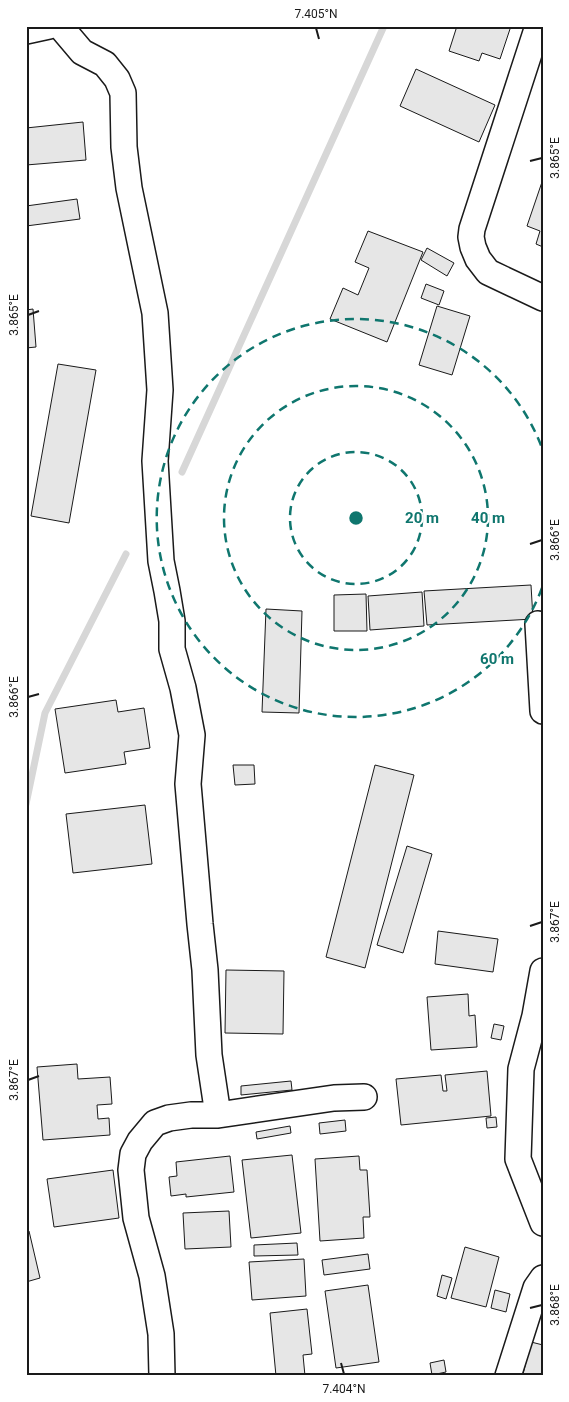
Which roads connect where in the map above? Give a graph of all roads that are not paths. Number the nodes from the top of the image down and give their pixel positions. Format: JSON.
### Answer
{"nodes":[{"id":1,"x":49,"y":26,"type":"edge"},
{"id":2,"x":60,"y":26,"type":"edge"},
{"id":3,"x":538,"y":26,"type":"edge"},
{"id":4,"x":26,"y":31,"type":"edge"},
{"id":5,"x":543,"y":298,"type":"edge"},
{"id":6,"x":538,"y":624,"type":"dead end"},
{"id":7,"x":543,"y":711,"type":"edge"},
{"id":8,"x":543,"y":971,"type":"edge"},
{"id":9,"x":364,"y":1097,"type":"dead end"},
{"id":10,"x":218,"y":1115,"type":"junction"},
{"id":11,"x":543,"y":1223,"type":"edge"},
{"id":12,"x":543,"y":1278,"type":"edge"},
{"id":13,"x":503,"y":1375,"type":"edge"},
{"id":14,"x":162,"y":1376,"type":"edge"}],
"edges":[{"from":1,"to":4,"type":"street"},
{"from":2,"to":10,"type":"street"},
{"from":3,"to":5,"type":"street"},
{"from":6,"to":7,"type":"street"},
{"from":8,"to":11,"type":"street"},
{"from":9,"to":10,"type":"street"},
{"from":10,"to":14,"type":"street"},
{"from":12,"to":13,"type":"street"}]}
